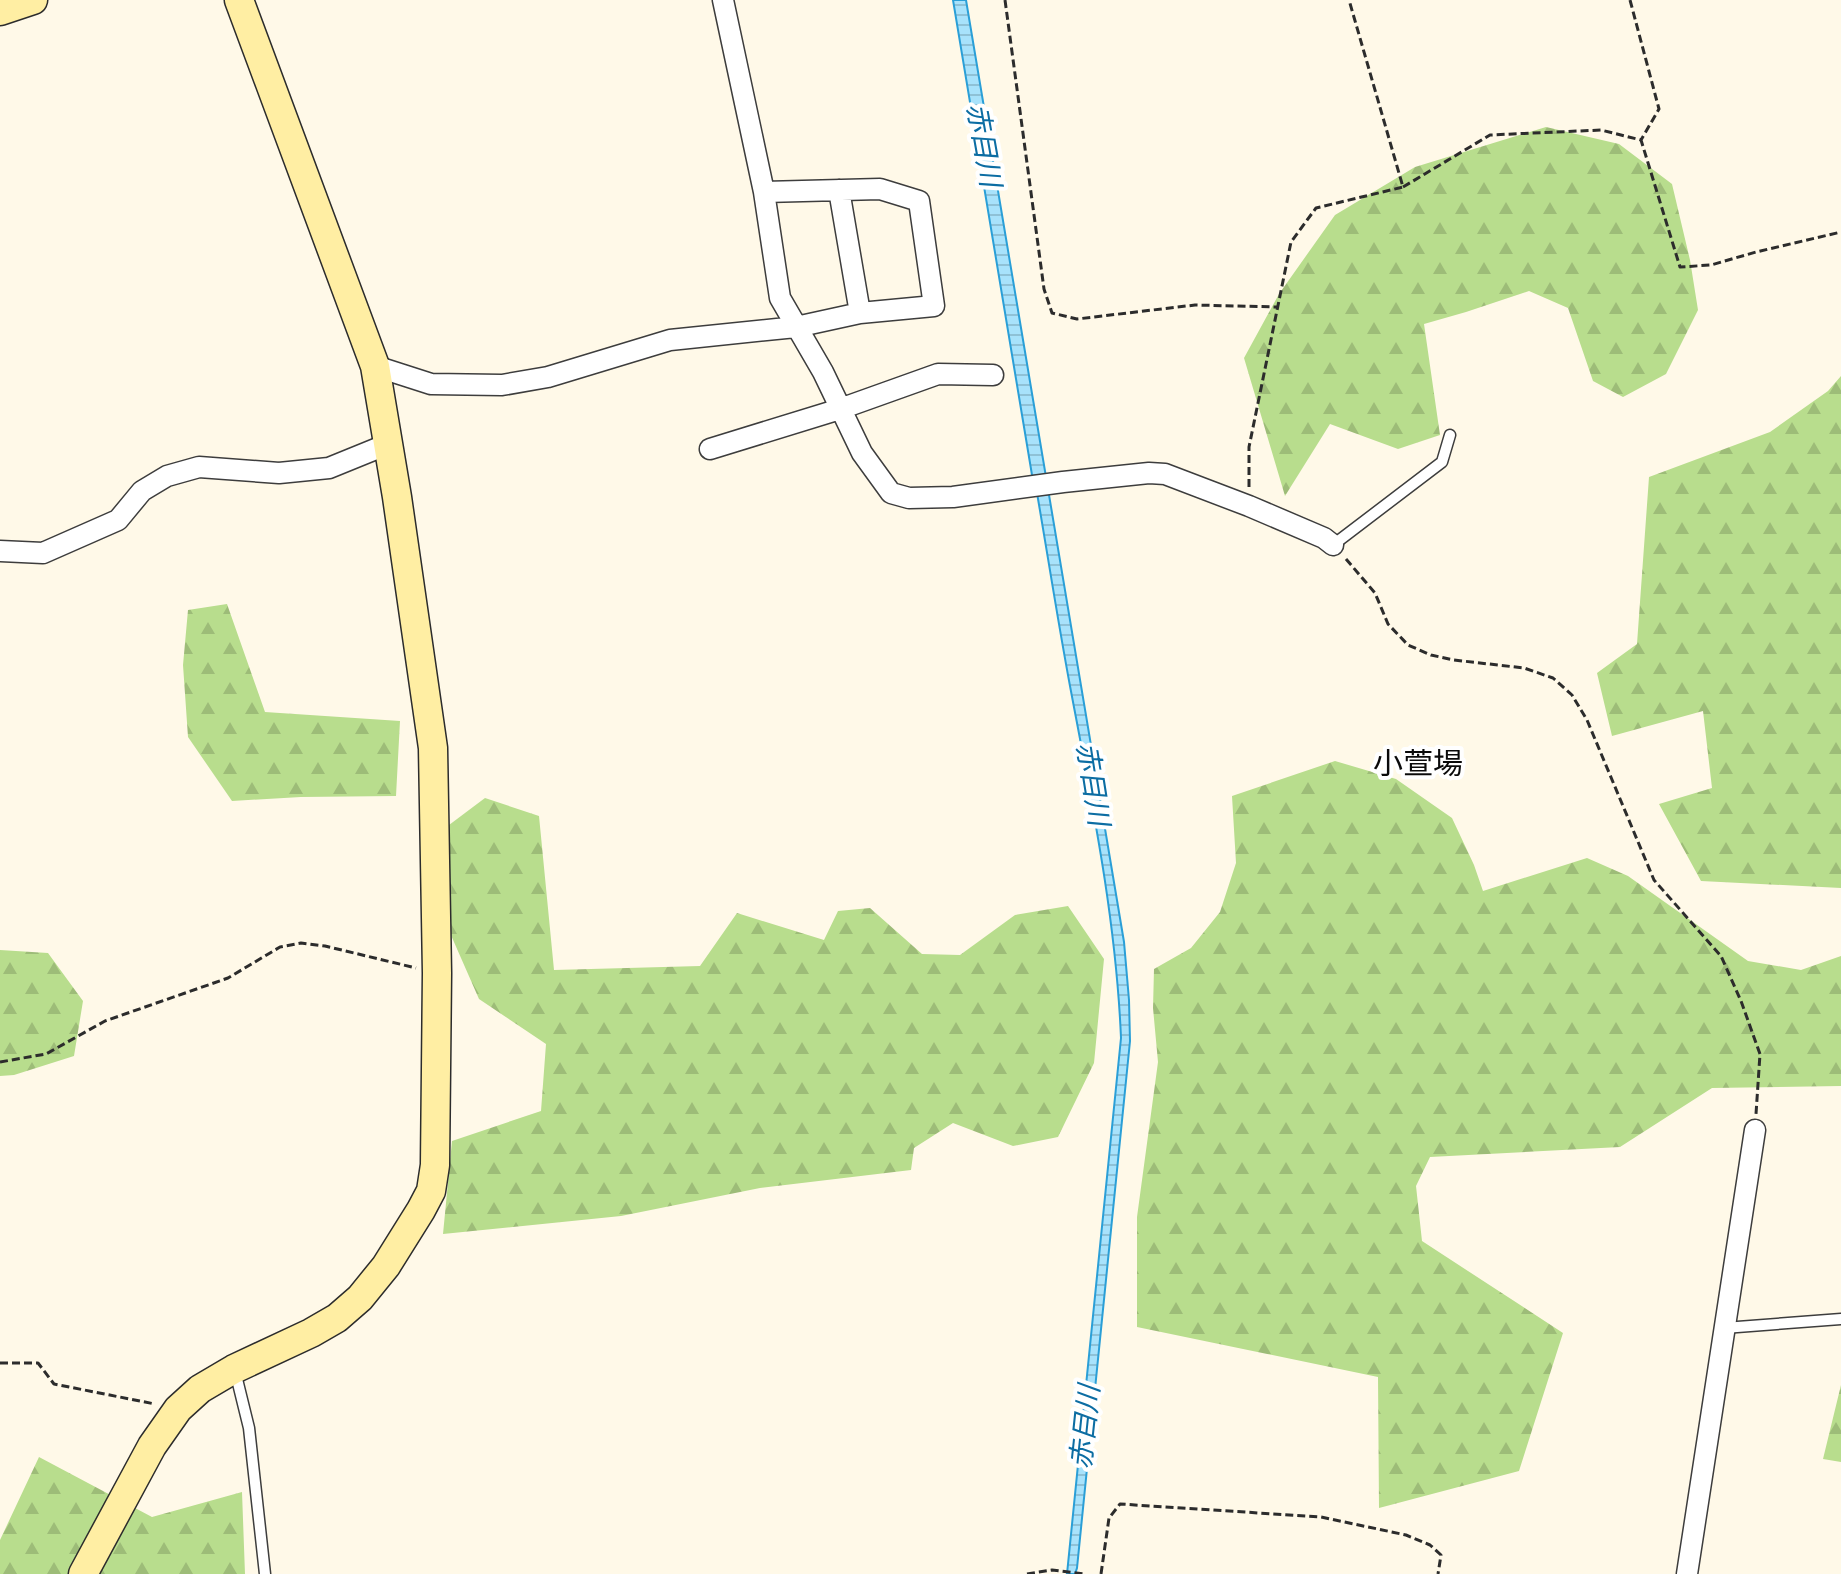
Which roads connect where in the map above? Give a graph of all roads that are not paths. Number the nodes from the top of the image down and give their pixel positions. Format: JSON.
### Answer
{"nodes":[{"id":1,"x":33,"y":0,"type":"edge"},
{"id":2,"x":239,"y":0,"type":"edge"},
{"id":3,"x":723,"y":0,"type":"edge"},
{"id":4,"x":0,"y":11,"type":"edge"},
{"id":5,"x":839,"y":190,"type":"junction"},
{"id":6,"x":764,"y":192,"type":"junction"},
{"id":7,"x":860,"y":313,"type":"junction"},
{"id":8,"x":796,"y":327,"type":"junction"},
{"id":9,"x":375,"y":366,"type":"junction"},
{"id":10,"x":993,"y":375,"type":"dead end"},
{"id":11,"x":840,"y":409,"type":"junction"},
{"id":12,"x":1450,"y":435,"type":"dead end"},
{"id":13,"x":388,"y":444,"type":"junction"},
{"id":14,"x":710,"y":449,"type":"dead end"},
{"id":15,"x":1333,"y":545,"type":"joint"},
{"id":16,"x":0,"y":551,"type":"edge"},
{"id":17,"x":1755,"y":1130,"type":"road end"},
{"id":18,"x":1841,"y":1319,"type":"edge"},
{"id":19,"x":1724,"y":1328,"type":"junction"},
{"id":20,"x":234,"y":1369,"type":"junction"},
{"id":21,"x":83,"y":1574,"type":"edge"},
{"id":22,"x":265,"y":1574,"type":"edge"},
{"id":23,"x":1687,"y":1574,"type":"edge"}],
"edges":[{"from":1,"to":4,"type":"street"},
{"from":2,"to":9,"type":"street"},
{"from":3,"to":6,"type":"street"},
{"from":5,"to":6,"type":"street"},
{"from":5,"to":7,"type":"street"},
{"from":5,"to":7,"type":"street"},
{"from":6,"to":8,"type":"street"},
{"from":7,"to":8,"type":"street"},
{"from":8,"to":9,"type":"street"},
{"from":8,"to":11,"type":"street"},
{"from":9,"to":13,"type":"street"},
{"from":10,"to":11,"type":"street"},
{"from":11,"to":14,"type":"street"},
{"from":11,"to":15,"type":"street"},
{"from":12,"to":15,"type":"lane"},
{"from":13,"to":16,"type":"street"},
{"from":13,"to":20,"type":"street"},
{"from":17,"to":19,"type":"street"},
{"from":18,"to":19,"type":"lane"},
{"from":19,"to":23,"type":"street"},
{"from":20,"to":21,"type":"street"},
{"from":20,"to":22,"type":"lane"}]}
